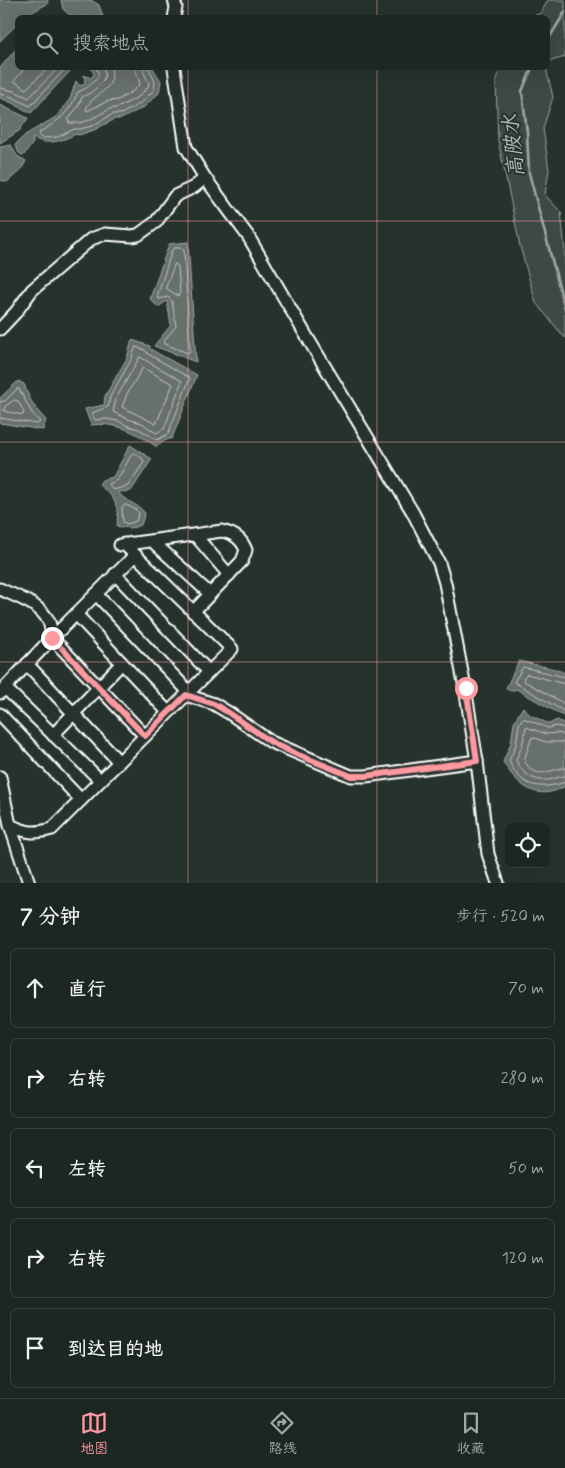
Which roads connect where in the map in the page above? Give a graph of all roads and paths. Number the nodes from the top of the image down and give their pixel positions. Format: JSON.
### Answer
{"nodes":[{"id":1,"x":174,"y":0,"type":"edge"},
{"id":2,"x":174,"y":15,"type":"edge"},
{"id":3,"x":174,"y":70,"type":"edge"},
{"id":4,"x":205,"y":178,"type":"junction"},
{"id":5,"x":0,"y":329,"type":"edge"},
{"id":6,"x":195,"y":535,"type":"junction"},
{"id":7,"x":152,"y":541,"type":"junction"},
{"id":8,"x":135,"y":554,"type":"junction"},
{"id":9,"x":115,"y":574,"type":"junction"},
{"id":10,"x":229,"y":575,"type":"junction"},
{"id":11,"x":0,"y":589,"type":"edge"},
{"id":12,"x":96,"y":594,"type":"junction"},
{"id":13,"x":210,"y":594,"type":"junction"},
{"id":14,"x":193,"y":612,"type":"junction"},
{"id":15,"x":76,"y":614,"type":"junction"},
{"id":16,"x":52,"y":638,"type":"junction"},
{"id":17,"x":122,"y":663,"type":"junction"},
{"id":18,"x":27,"y":664,"type":"junction"},
{"id":19,"x":209,"y":672,"type":"junction"},
{"id":20,"x":98,"y":687,"type":"junction"},
{"id":21,"x":2,"y":690,"type":"edge"},
{"id":22,"x":188,"y":693,"type":"junction"},
{"id":23,"x":168,"y":712,"type":"junction"},
{"id":24,"x":0,"y":714,"type":"edge"},
{"id":25,"x":73,"y":714,"type":"junction"},
{"id":26,"x":53,"y":735,"type":"junction"},
{"id":27,"x":145,"y":736,"type":"junction"},
{"id":28,"x":477,"y":761,"type":"junction"},
{"id":29,"x":119,"y":762,"type":"junction"},
{"id":30,"x":0,"y":778,"type":"edge"},
{"id":31,"x":100,"y":780,"type":"junction"},
{"id":32,"x":81,"y":800,"type":"junction"},
{"id":33,"x":10,"y":825,"type":"junction"},
{"id":34,"x":29,"y":883,"type":"edge"},
{"id":35,"x":498,"y":883,"type":"edge"}],
"edges":[{"from":1,"to":2,"type":"street"},
{"from":3,"to":4,"type":"street"},
{"from":4,"to":5,"type":"street"},
{"from":4,"to":28,"type":"street"},
{"from":6,"to":7,"type":"street"},
{"from":6,"to":10,"type":"street"},
{"from":6,"to":10,"type":"street"},
{"from":7,"to":8,"type":"street"},
{"from":7,"to":13,"type":"street"},
{"from":8,"to":9,"type":"street"},
{"from":8,"to":14,"type":"street"},
{"from":9,"to":12,"type":"street"},
{"from":9,"to":19,"type":"street"},
{"from":10,"to":13,"type":"street"},
{"from":11,"to":16,"type":"street"},
{"from":12,"to":15,"type":"street"},
{"from":12,"to":22,"type":"street"},
{"from":13,"to":14,"type":"street"},
{"from":14,"to":19,"type":"street"},
{"from":15,"to":16,"type":"street"},
{"from":15,"to":17,"type":"street"},
{"from":16,"to":18,"type":"street"},
{"from":16,"to":20,"type":"street"},
{"from":17,"to":20,"type":"street"},
{"from":17,"to":23,"type":"street"},
{"from":18,"to":21,"type":"street"},
{"from":18,"to":25,"type":"street"},
{"from":19,"to":22,"type":"street"},
{"from":20,"to":25,"type":"street"},
{"from":20,"to":27,"type":"street"},
{"from":21,"to":26,"type":"street"},
{"from":22,"to":23,"type":"street"},
{"from":22,"to":28,"type":"street"},
{"from":23,"to":27,"type":"street"},
{"from":24,"to":32,"type":"street"},
{"from":25,"to":26,"type":"street"},
{"from":25,"to":29,"type":"street"},
{"from":26,"to":31,"type":"street"},
{"from":27,"to":29,"type":"street"},
{"from":28,"to":35,"type":"street"},
{"from":29,"to":31,"type":"street"},
{"from":30,"to":33,"type":"street"},
{"from":31,"to":32,"type":"street"},
{"from":32,"to":33,"type":"street"},
{"from":33,"to":34,"type":"street"}]}
